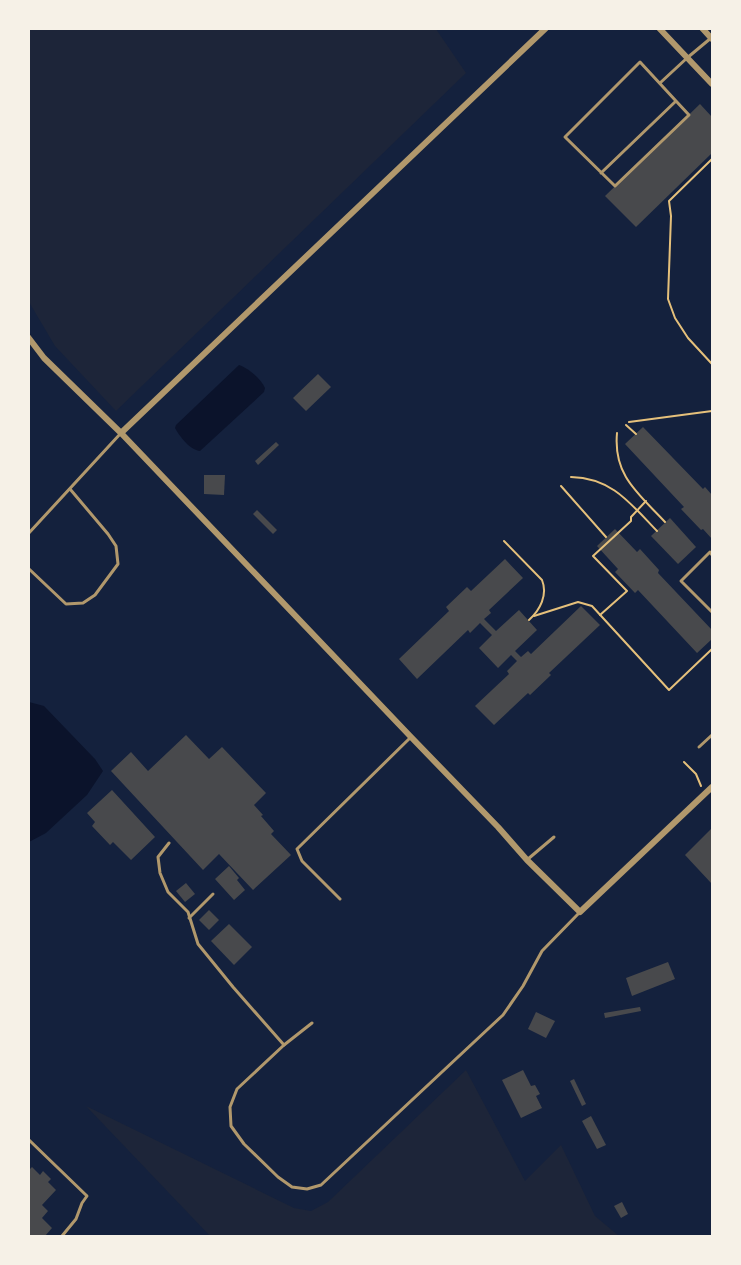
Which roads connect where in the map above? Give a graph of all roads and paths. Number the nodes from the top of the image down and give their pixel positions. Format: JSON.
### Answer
{"nodes":[{"id":1,"x":546,"y":28,"type":"edge"},
{"id":2,"x":659,"y":28,"type":"edge"},
{"id":3,"x":702,"y":28,"type":"edge"},
{"id":4,"x":712,"y":38,"type":"edge"},
{"id":5,"x":687,"y":58,"type":"junction"},
{"id":6,"x":660,"y":84,"type":"junction"},
{"id":7,"x":712,"y":84,"type":"edge"},
{"id":8,"x":676,"y":101,"type":"junction"},
{"id":9,"x":712,"y":159,"type":"edge"},
{"id":10,"x":601,"y":173,"type":"junction"},
{"id":11,"x":28,"y":336,"type":"edge"},
{"id":12,"x":712,"y":364,"type":"edge"},
{"id":13,"x":712,"y":411,"type":"edge"},
{"id":14,"x":629,"y":422,"type":"dead end"},
{"id":15,"x":626,"y":425,"type":"dead end"},
{"id":16,"x":121,"y":433,"type":"junction"},
{"id":17,"x":617,"y":433,"type":"dead end"},
{"id":18,"x":636,"y":434,"type":"dead end"},
{"id":19,"x":571,"y":477,"type":"dead end"},
{"id":20,"x":561,"y":486,"type":"dead end"},
{"id":21,"x":70,"y":489,"type":"junction"},
{"id":22,"x":646,"y":501,"type":"junction"},
{"id":23,"x":637,"y":510,"type":"junction"},
{"id":24,"x":665,"y":522,"type":"dead end"},
{"id":25,"x":657,"y":531,"type":"dead end"},
{"id":26,"x":28,"y":534,"type":"edge"},
{"id":27,"x":606,"y":537,"type":"dead end"},
{"id":28,"x":504,"y":541,"type":"dead end"},
{"id":29,"x":712,"y":555,"type":"edge"},
{"id":30,"x":28,"y":568,"type":"edge"},
{"id":31,"x":712,"y":612,"type":"edge"},
{"id":32,"x":600,"y":615,"type":"junction"},
{"id":33,"x":534,"y":616,"type":"junction"},
{"id":34,"x":529,"y":620,"type":"dead end"},
{"id":35,"x":712,"y":649,"type":"edge"},
{"id":36,"x":712,"y":735,"type":"edge"},
{"id":37,"x":411,"y":737,"type":"junction"},
{"id":38,"x":699,"y":747,"type":"dead end"},
{"id":39,"x":684,"y":762,"type":"dead end"},
{"id":40,"x":712,"y":787,"type":"edge"},
{"id":41,"x":707,"y":792,"type":"junction"},
{"id":42,"x":554,"y":837,"type":"dead end"},
{"id":43,"x":169,"y":843,"type":"dead end"},
{"id":44,"x":528,"y":860,"type":"junction"},
{"id":45,"x":213,"y":894,"type":"dead end"},
{"id":46,"x":340,"y":899,"type":"dead end"},
{"id":47,"x":580,"y":912,"type":"junction"},
{"id":48,"x":189,"y":918,"type":"junction"},
{"id":49,"x":312,"y":1023,"type":"dead end"},
{"id":50,"x":284,"y":1045,"type":"junction"},
{"id":51,"x":28,"y":1140,"type":"edge"},
{"id":52,"x":62,"y":1236,"type":"edge"}],
"edges":[{"from":1,"to":16,"type":"street"},
{"from":2,"to":5,"type":"street"},
{"from":3,"to":4,"type":"street"},
{"from":4,"to":5,"type":"lane"},
{"from":5,"to":6,"type":"lane"},
{"from":5,"to":7,"type":"street"},
{"from":6,"to":8,"type":"lane"},
{"from":6,"to":10,"type":"lane"},
{"from":8,"to":10,"type":"lane"},
{"from":8,"to":10,"type":"lane"},
{"from":9,"to":12,"type":"path"},
{"from":11,"to":16,"type":"street"},
{"from":13,"to":14,"type":"path"},
{"from":15,"to":18,"type":"path"},
{"from":16,"to":21,"type":"lane"},
{"from":16,"to":37,"type":"street"},
{"from":17,"to":22,"type":"path"},
{"from":19,"to":23,"type":"path"},
{"from":20,"to":27,"type":"path"},
{"from":21,"to":26,"type":"lane"},
{"from":21,"to":30,"type":"lane"},
{"from":22,"to":23,"type":"path"},
{"from":22,"to":24,"type":"path"},
{"from":23,"to":25,"type":"path"},
{"from":23,"to":32,"type":"path"},
{"from":28,"to":33,"type":"path"},
{"from":29,"to":31,"type":"lane"},
{"from":32,"to":33,"type":"path"},
{"from":32,"to":35,"type":"path"},
{"from":33,"to":34,"type":"path"},
{"from":36,"to":38,"type":"lane"},
{"from":37,"to":44,"type":"street"},
{"from":37,"to":46,"type":"lane"},
{"from":39,"to":41,"type":"path"},
{"from":40,"to":41,"type":"street"},
{"from":41,"to":47,"type":"street"},
{"from":42,"to":44,"type":"lane"},
{"from":43,"to":48,"type":"lane"},
{"from":44,"to":47,"type":"street"},
{"from":45,"to":48,"type":"lane"},
{"from":47,"to":50,"type":"lane"},
{"from":48,"to":50,"type":"lane"},
{"from":49,"to":50,"type":"lane"},
{"from":51,"to":52,"type":"lane"}]}
